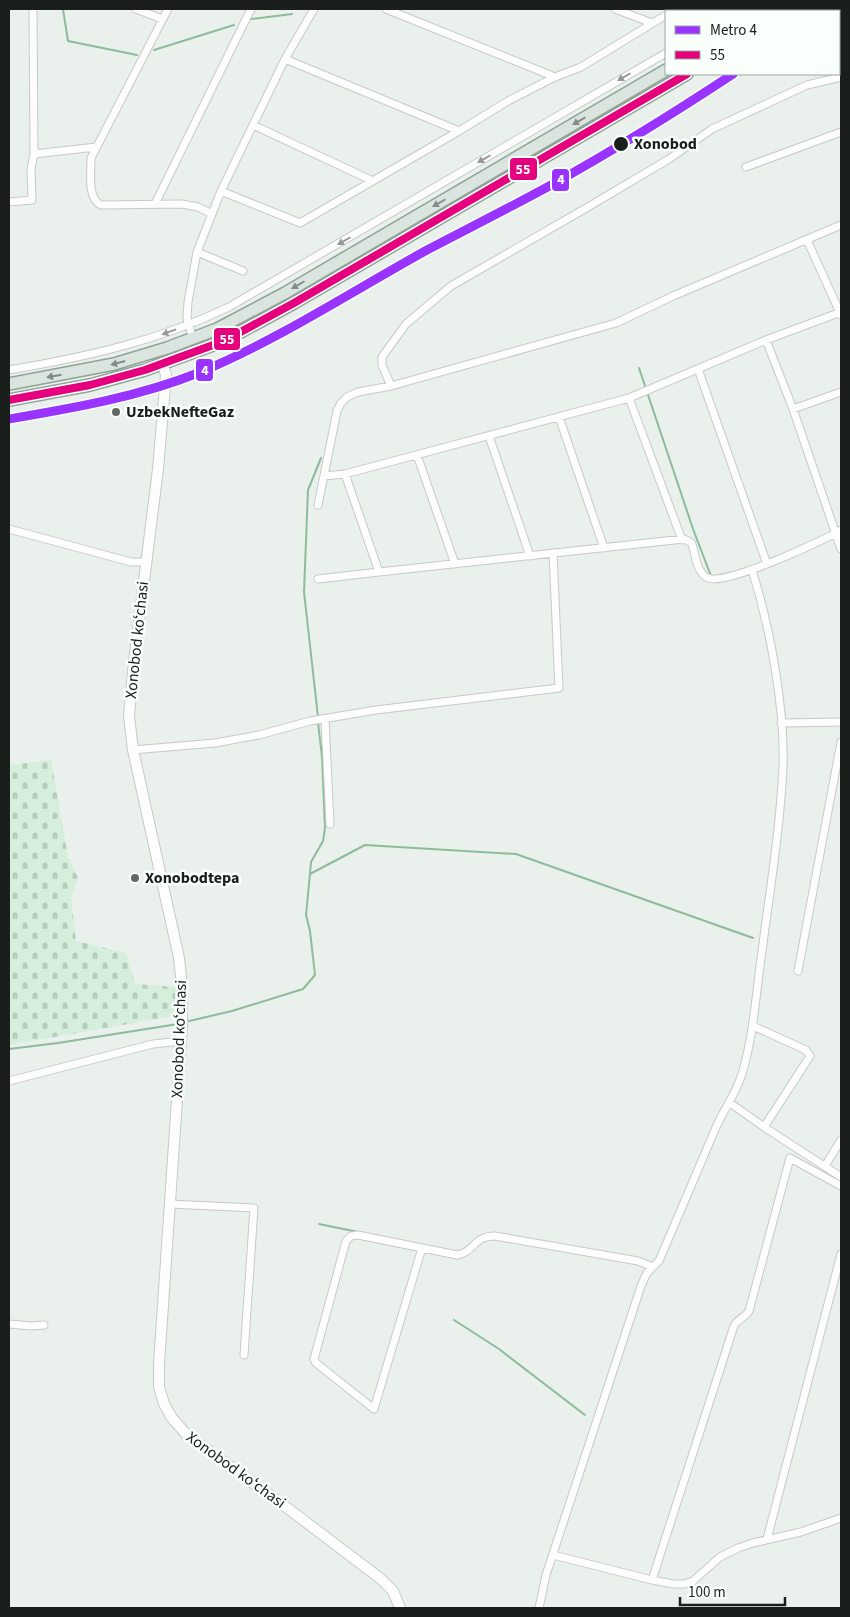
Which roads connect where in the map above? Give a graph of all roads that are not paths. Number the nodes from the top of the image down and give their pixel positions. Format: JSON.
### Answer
{"nodes":[{"id":1,"x":33,"y":9,"type":"edge"},
{"id":2,"x":136,"y":9,"type":"edge"},
{"id":3,"x":168,"y":9,"type":"edge"},
{"id":4,"x":252,"y":9,"type":"edge"},
{"id":5,"x":314,"y":9,"type":"edge"},
{"id":6,"x":386,"y":9,"type":"edge"},
{"id":7,"x":614,"y":9,"type":"edge"},
{"id":8,"x":665,"y":16,"type":"edge"},
{"id":9,"x":162,"y":19,"type":"junction"},
{"id":10,"x":652,"y":24,"type":"junction"},
{"id":11,"x":665,"y":54,"type":"edge"},
{"id":12,"x":286,"y":60,"type":"junction"},
{"id":13,"x":665,"y":71,"type":"edge"},
{"id":14,"x":685,"y":75,"type":"edge"},
{"id":15,"x":555,"y":77,"type":"junction"},
{"id":16,"x":841,"y":77,"type":"edge"},
{"id":17,"x":253,"y":125,"type":"junction"},
{"id":18,"x":459,"y":131,"type":"junction"},
{"id":19,"x":841,"y":132,"type":"edge"},
{"id":20,"x":96,"y":147,"type":"junction"},
{"id":21,"x":34,"y":154,"type":"junction"},
{"id":22,"x":746,"y":167,"type":"dead end"},
{"id":23,"x":373,"y":181,"type":"junction"},
{"id":24,"x":221,"y":191,"type":"junction"},
{"id":25,"x":9,"y":202,"type":"edge"},
{"id":26,"x":155,"y":204,"type":"junction"},
{"id":27,"x":212,"y":214,"type":"junction"},
{"id":28,"x":841,"y":225,"type":"edge"},
{"id":29,"x":807,"y":240,"type":"junction"},
{"id":30,"x":197,"y":252,"type":"junction"},
{"id":31,"x":243,"y":271,"type":"dead end"},
{"id":32,"x":841,"y":313,"type":"edge"},
{"id":33,"x":188,"y":325,"type":"junction"},
{"id":34,"x":193,"y":339,"type":"junction"},
{"id":35,"x":766,"y":340,"type":"junction"},
{"id":36,"x":159,"y":351,"type":"junction"},
{"id":37,"x":198,"y":352,"type":"junction"},
{"id":38,"x":163,"y":365,"type":"junction"},
{"id":39,"x":698,"y":369,"type":"junction"},
{"id":40,"x":9,"y":370,"type":"edge"},
{"id":41,"x":9,"y":384,"type":"edge"},
{"id":42,"x":391,"y":386,"type":"junction"},
{"id":43,"x":841,"y":392,"type":"edge"},
{"id":44,"x":629,"y":398,"type":"junction"},
{"id":45,"x":9,"y":400,"type":"edge"},
{"id":46,"x":793,"y":409,"type":"junction"},
{"id":47,"x":560,"y":417,"type":"junction"},
{"id":48,"x":489,"y":436,"type":"junction"},
{"id":49,"x":417,"y":455,"type":"junction"},
{"id":50,"x":345,"y":474,"type":"junction"},
{"id":51,"x":324,"y":476,"type":"junction"},
{"id":52,"x":318,"y":505,"type":"dead end"},
{"id":53,"x":9,"y":528,"type":"edge"},
{"id":54,"x":838,"y":532,"type":"edge"},
{"id":55,"x":682,"y":540,"type":"junction"},
{"id":56,"x":604,"y":548,"type":"junction"},
{"id":57,"x":841,"y":549,"type":"edge"},
{"id":58,"x":553,"y":553,"type":"junction"},
{"id":59,"x":530,"y":556,"type":"junction"},
{"id":60,"x":146,"y":562,"type":"junction"},
{"id":61,"x":455,"y":564,"type":"junction"},
{"id":62,"x":767,"y":564,"type":"junction"},
{"id":63,"x":752,"y":570,"type":"junction"},
{"id":64,"x":379,"y":572,"type":"junction"},
{"id":65,"x":318,"y":579,"type":"dead end"},
{"id":66,"x":325,"y":719,"type":"junction"},
{"id":67,"x":841,"y":722,"type":"edge"},
{"id":68,"x":781,"y":723,"type":"junction"},
{"id":69,"x":841,"y":742,"type":"edge"},
{"id":70,"x":132,"y":750,"type":"junction"},
{"id":71,"x":330,"y":824,"type":"dead end"},
{"id":72,"x":798,"y":971,"type":"dead end"},
{"id":73,"x":753,"y":1026,"type":"junction"},
{"id":74,"x":181,"y":1041,"type":"junction"},
{"id":75,"x":9,"y":1081,"type":"edge"},
{"id":76,"x":730,"y":1103,"type":"junction"},
{"id":77,"x":764,"y":1127,"type":"junction"},
{"id":78,"x":841,"y":1140,"type":"edge"},
{"id":79,"x":794,"y":1145,"type":"junction"},
{"id":80,"x":790,"y":1158,"type":"junction"},
{"id":81,"x":825,"y":1166,"type":"junction"},
{"id":82,"x":841,"y":1176,"type":"edge"},
{"id":83,"x":841,"y":1186,"type":"edge"},
{"id":84,"x":169,"y":1204,"type":"junction"},
{"id":85,"x":422,"y":1248,"type":"junction"},
{"id":86,"x":841,"y":1254,"type":"edge"},
{"id":87,"x":653,"y":1267,"type":"junction"},
{"id":88,"x":9,"y":1324,"type":"edge"},
{"id":89,"x":44,"y":1325,"type":"dead end"},
{"id":90,"x":244,"y":1355,"type":"dead end"},
{"id":91,"x":841,"y":1518,"type":"edge"},
{"id":92,"x":767,"y":1539,"type":"junction"},
{"id":93,"x":553,"y":1555,"type":"junction"},
{"id":94,"x":652,"y":1580,"type":"junction"},
{"id":95,"x":400,"y":1608,"type":"edge"},
{"id":96,"x":539,"y":1608,"type":"edge"}],
"edges":[{"from":1,"to":21,"type":"street"},
{"from":2,"to":9,"type":"street"},
{"from":3,"to":9,"type":"street"},
{"from":4,"to":26,"type":"street"},
{"from":5,"to":12,"type":"street"},
{"from":6,"to":15,"type":"street"},
{"from":7,"to":10,"type":"street"},
{"from":8,"to":10,"type":"street"},
{"from":9,"to":20,"type":"street"},
{"from":10,"to":15,"type":"street"},
{"from":11,"to":33,"type":"street","one_way":true},
{"from":12,"to":17,"type":"street"},
{"from":12,"to":18,"type":"street"},
{"from":13,"to":34,"type":"main road","one_way":true},
{"from":14,"to":37,"type":"main road"},
{"from":15,"to":18,"type":"street"},
{"from":16,"to":42,"type":"street"},
{"from":17,"to":23,"type":"street"},
{"from":17,"to":24,"type":"street"},
{"from":18,"to":23,"type":"street"},
{"from":19,"to":22,"type":"street"},
{"from":20,"to":21,"type":"street"},
{"from":20,"to":26,"type":"street"},
{"from":21,"to":25,"type":"street"},
{"from":23,"to":24,"type":"street"},
{"from":24,"to":27,"type":"street"},
{"from":26,"to":27,"type":"street"},
{"from":27,"to":30,"type":"street"},
{"from":28,"to":29,"type":"street"},
{"from":29,"to":32,"type":"street"},
{"from":29,"to":42,"type":"street"},
{"from":30,"to":31,"type":"street"},
{"from":30,"to":33,"type":"street"},
{"from":32,"to":35,"type":"street"},
{"from":33,"to":34,"type":"street"},
{"from":33,"to":40,"type":"street","one_way":true},
{"from":34,"to":36,"type":"main road"},
{"from":34,"to":37,"type":"main road"},
{"from":35,"to":39,"type":"street"},
{"from":35,"to":46,"type":"street"},
{"from":36,"to":38,"type":"main road"},
{"from":36,"to":41,"type":"main road","one_way":true},
{"from":37,"to":38,"type":"main road"},
{"from":38,"to":45,"type":"main road"},
{"from":38,"to":60,"type":"main road","name":"Xonobod koʻchasi"},
{"from":39,"to":44,"type":"street"},
{"from":39,"to":62,"type":"street"},
{"from":42,"to":51,"type":"street"},
{"from":43,"to":46,"type":"street"},
{"from":44,"to":47,"type":"street"},
{"from":44,"to":55,"type":"street"},
{"from":46,"to":54,"type":"street"},
{"from":47,"to":48,"type":"street"},
{"from":47,"to":56,"type":"street"},
{"from":48,"to":49,"type":"street"},
{"from":48,"to":59,"type":"street"},
{"from":49,"to":50,"type":"street"},
{"from":49,"to":61,"type":"street"},
{"from":50,"to":51,"type":"street"},
{"from":50,"to":64,"type":"street"},
{"from":51,"to":52,"type":"street"},
{"from":53,"to":60,"type":"street"},
{"from":54,"to":57,"type":"street"},
{"from":54,"to":62,"type":"street"},
{"from":55,"to":56,"type":"street"},
{"from":55,"to":63,"type":"street"},
{"from":56,"to":58,"type":"street"},
{"from":58,"to":59,"type":"street"},
{"from":58,"to":66,"type":"street"},
{"from":59,"to":61,"type":"street"},
{"from":60,"to":70,"type":"main road","name":"Xonobod koʻchasi"},
{"from":61,"to":64,"type":"street"},
{"from":62,"to":63,"type":"street"},
{"from":63,"to":68,"type":"street"},
{"from":64,"to":65,"type":"street"},
{"from":66,"to":70,"type":"street"},
{"from":66,"to":71,"type":"street"},
{"from":67,"to":68,"type":"street"},
{"from":68,"to":73,"type":"street"},
{"from":69,"to":72,"type":"street"},
{"from":70,"to":74,"type":"main road","name":"Xonobod koʻchasi"},
{"from":73,"to":76,"type":"street"},
{"from":73,"to":77,"type":"street"},
{"from":74,"to":75,"type":"street"},
{"from":74,"to":84,"type":"main road","name":"Xonobod koʻchasi"},
{"from":76,"to":77,"type":"street"},
{"from":76,"to":87,"type":"street"},
{"from":77,"to":79,"type":"street"},
{"from":78,"to":81,"type":"street"},
{"from":79,"to":80,"type":"street"},
{"from":79,"to":81,"type":"street"},
{"from":80,"to":83,"type":"street"},
{"from":80,"to":94,"type":"street"},
{"from":81,"to":82,"type":"street"},
{"from":84,"to":90,"type":"street"},
{"from":84,"to":95,"type":"main road","name":"Xonobod koʻchasi"},
{"from":85,"to":85,"type":"street"},
{"from":85,"to":87,"type":"street"},
{"from":86,"to":92,"type":"street"},
{"from":87,"to":93,"type":"street"},
{"from":88,"to":89,"type":"street"},
{"from":91,"to":92,"type":"street"},
{"from":92,"to":94,"type":"street"},
{"from":93,"to":94,"type":"street"},
{"from":93,"to":96,"type":"street"}]}
